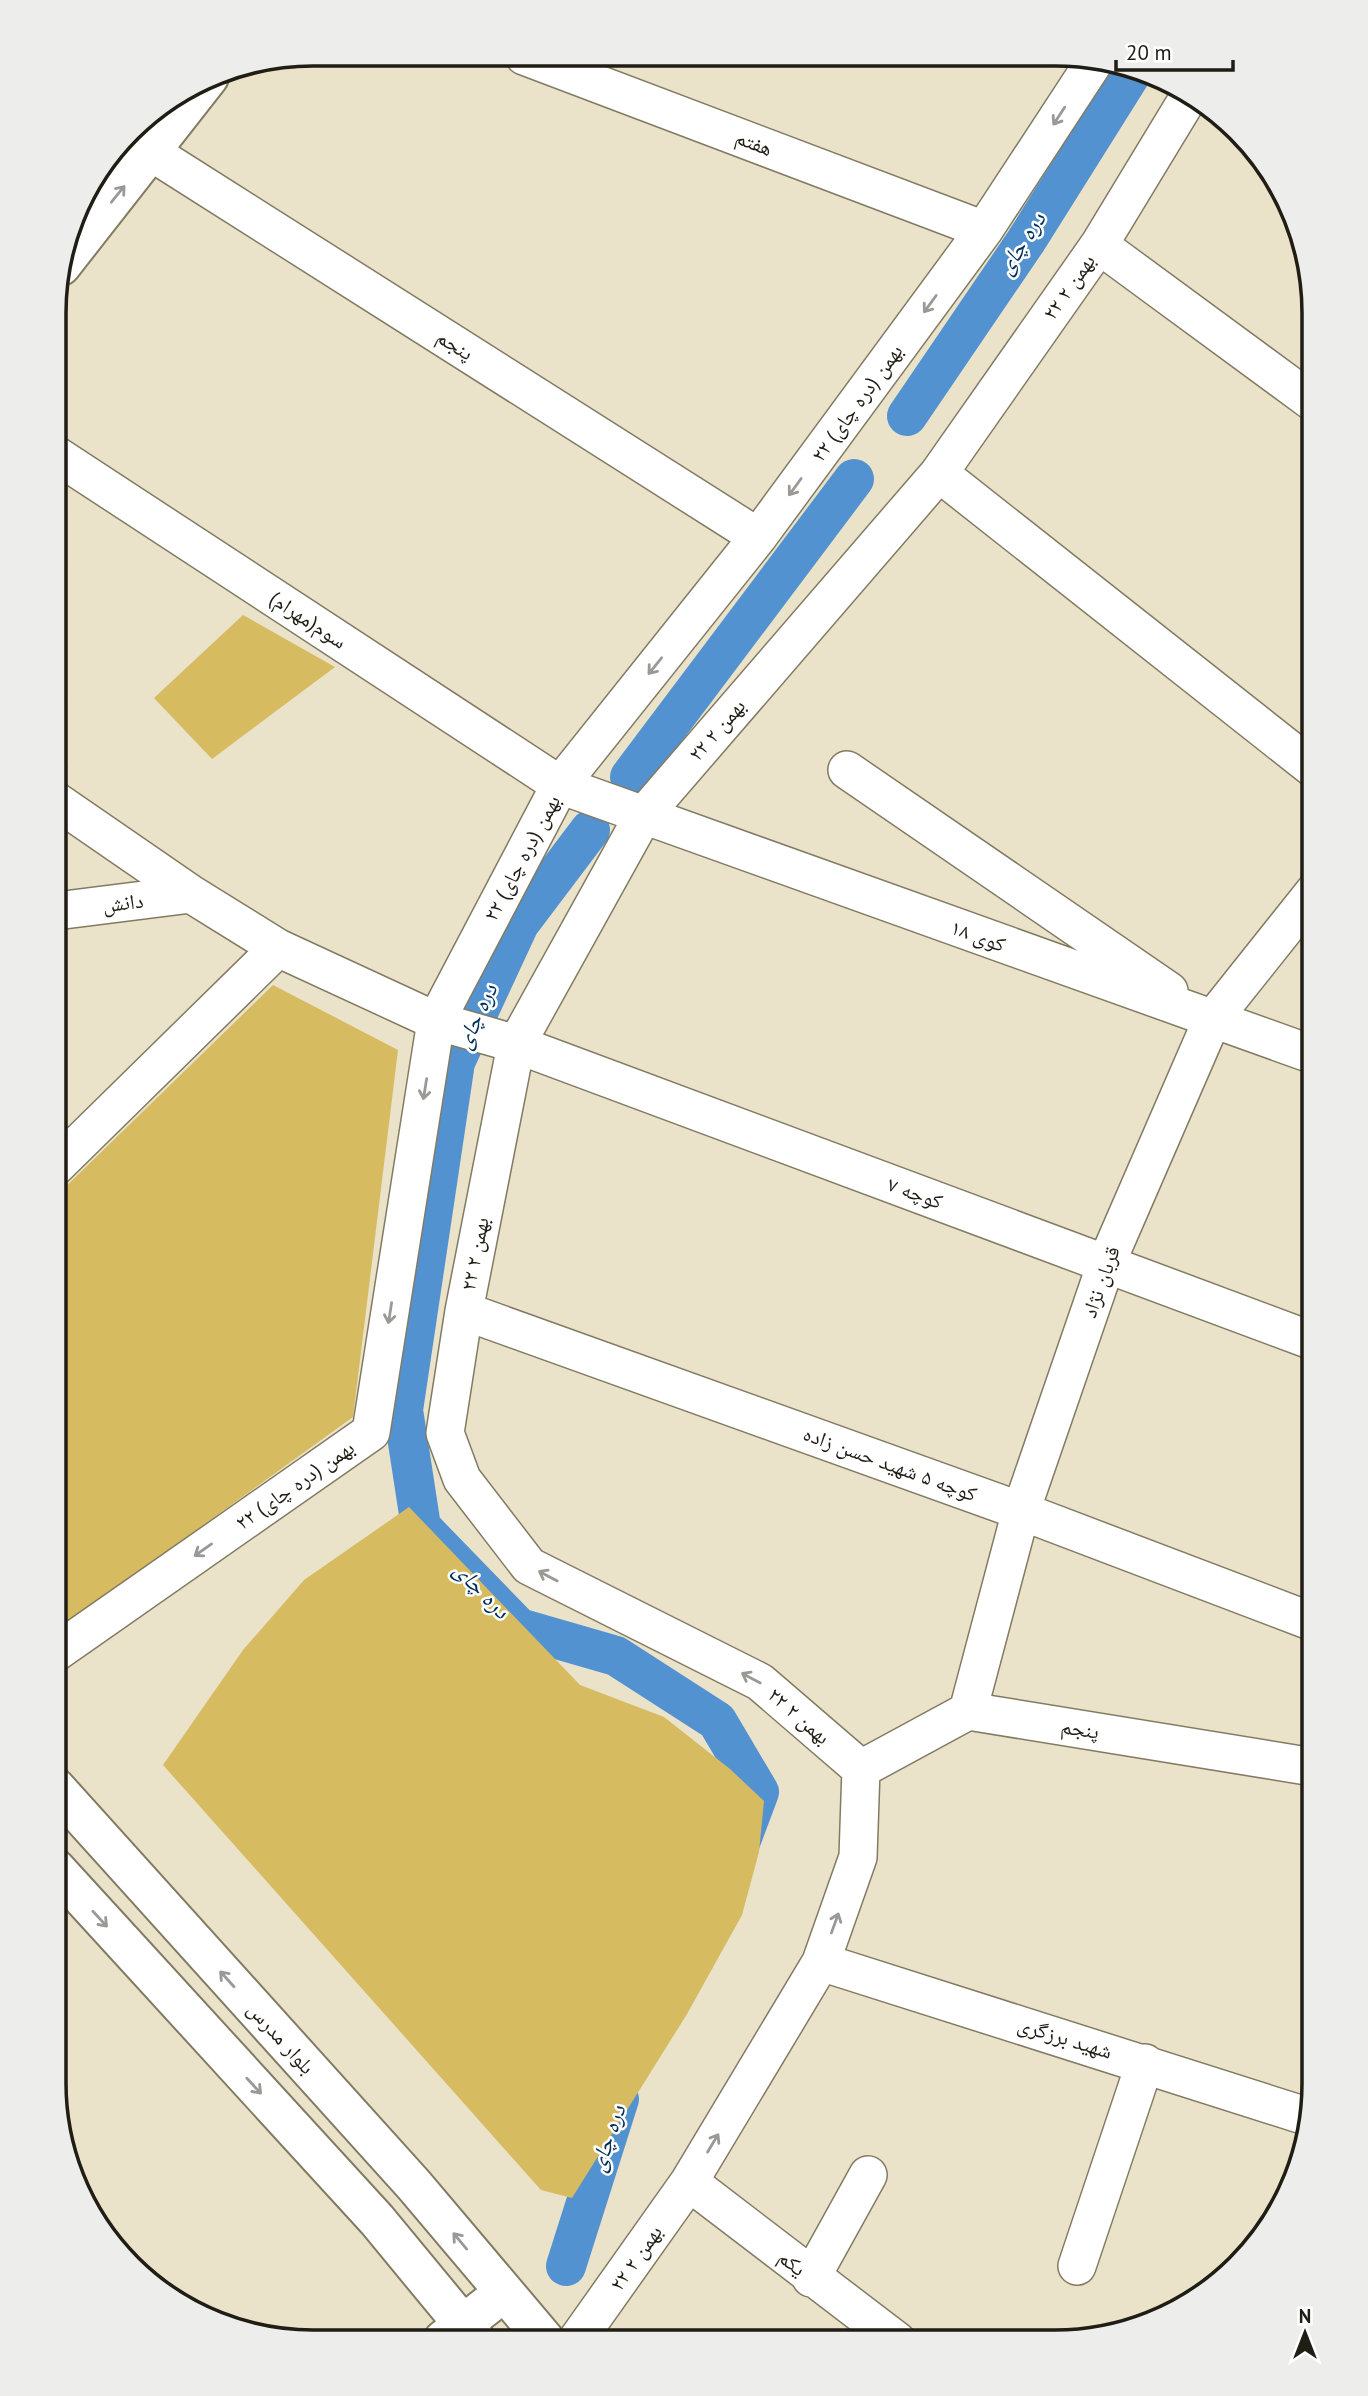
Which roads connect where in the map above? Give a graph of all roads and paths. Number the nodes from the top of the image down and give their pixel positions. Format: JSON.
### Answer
{"nodes":[{"id":1,"x":555,"y":67,"type":"edge"},
{"id":2,"x":1089,"y":69,"type":"edge"},
{"id":3,"x":192,"y":99,"type":"edge"},
{"id":4,"x":1185,"y":104,"type":"edge"},
{"id":5,"x":151,"y":152,"type":"junction"},
{"id":6,"x":985,"y":230,"type":"junction"},
{"id":7,"x":1099,"y":245,"type":"junction"},
{"id":8,"x":76,"y":247,"type":"edge"},
{"id":9,"x":1302,"y":394,"type":"edge"},
{"id":10,"x":66,"y":462,"type":"edge"},
{"id":11,"x":939,"y":473,"type":"junction"},
{"id":12,"x":758,"y":537,"type":"junction"},
{"id":13,"x":1302,"y":759,"type":"edge"},
{"id":14,"x":846,"y":770,"type":"dead end"},
{"id":15,"x":560,"y":785,"type":"junction"},
{"id":16,"x":66,"y":808,"type":"edge"},
{"id":17,"x":643,"y":816,"type":"junction"},
{"id":18,"x":191,"y":894,"type":"junction"},
{"id":19,"x":1302,"y":907,"type":"edge"},
{"id":20,"x":66,"y":910,"type":"edge"},
{"id":21,"x":278,"y":948,"type":"junction"},
{"id":22,"x":1212,"y":1020,"type":"junction"},
{"id":23,"x":436,"y":1021,"type":"junction"},
{"id":24,"x":514,"y":1044,"type":"junction"},
{"id":25,"x":1302,"y":1051,"type":"edge"},
{"id":26,"x":66,"y":1156,"type":"edge"},
{"id":27,"x":1106,"y":1264,"type":"junction"},
{"id":28,"x":464,"y":1311,"type":"junction"},
{"id":29,"x":1301,"y":1337,"type":"edge"},
{"id":30,"x":1021,"y":1511,"type":"junction"},
{"id":31,"x":1301,"y":1618,"type":"edge"},
{"id":32,"x":66,"y":1645,"type":"edge"},
{"id":33,"x":968,"y":1711,"type":"junction"},
{"id":34,"x":1301,"y":1765,"type":"edge"},
{"id":35,"x":861,"y":1769,"type":"junction"},
{"id":36,"x":66,"y":1799,"type":"edge"},
{"id":37,"x":66,"y":1891,"type":"edge"},
{"id":38,"x":821,"y":1962,"type":"junction"},
{"id":39,"x":1145,"y":2063,"type":"junction"},
{"id":40,"x":1299,"y":2114,"type":"edge"},
{"id":41,"x":868,"y":2175,"type":"dead end"},
{"id":42,"x":690,"y":2182,"type":"junction"},
{"id":43,"x":1077,"y":2266,"type":"dead end"},
{"id":44,"x":811,"y":2278,"type":"junction"},
{"id":45,"x":503,"y":2293,"type":"junction"},
{"id":46,"x":457,"y":2330,"type":"edge"},
{"id":47,"x":464,"y":2330,"type":"edge"},
{"id":48,"x":536,"y":2330,"type":"edge"},
{"id":49,"x":584,"y":2330,"type":"edge"},
{"id":50,"x":882,"y":2330,"type":"edge"}],
"edges":[{"from":1,"to":6,"type":"street","name":"هفتم"},
{"from":2,"to":6,"type":"street","name":"۲۲ بهمن (دره چای)","one_way":true},
{"from":3,"to":5,"type":"main road"},
{"from":4,"to":7,"type":"street","name":"۲۲ بهمن ۲"},
{"from":8,"to":5,"type":"main road","one_way":true},
{"from":5,"to":12,"type":"street","name":"پنجم"},
{"from":6,"to":12,"type":"street","name":"۲۲ بهمن (دره چای)","one_way":true},
{"from":7,"to":9,"type":"street"},
{"from":7,"to":11,"type":"street","name":"۲۲ بهمن ۲"},
{"from":10,"to":15,"type":"street","name":"سوم(مهرام)"},
{"from":11,"to":13,"type":"street"},
{"from":11,"to":17,"type":"street","name":"۲۲ بهمن ۲"},
{"from":12,"to":15,"type":"street","name":"۲۲ بهمن (دره چای)","one_way":true},
{"from":14,"to":22,"type":"street"},
{"from":15,"to":17,"type":"street","name":"سوم(مهرام)"},
{"from":15,"to":23,"type":"street","name":"۲۲ بهمن (دره چای)"},
{"from":16,"to":18,"type":"street","name":"کوچه ۷"},
{"from":17,"to":22,"type":"street","name":"کوی ۱۸"},
{"from":17,"to":24,"type":"street","name":"۲۲ بهمن ۲"},
{"from":18,"to":20,"type":"street","name":"دانش"},
{"from":18,"to":21,"type":"street","name":"کوچه ۷"},
{"from":19,"to":22,"type":"street","name":"قربان نژاد"},
{"from":21,"to":23,"type":"street","name":"کوچه ۷"},
{"from":21,"to":26,"type":"street"},
{"from":22,"to":25,"type":"street","name":"کوی ۱۸"},
{"from":22,"to":27,"type":"street","name":"قربان نژاد"},
{"from":23,"to":24,"type":"street","name":"کوچه ۷"},
{"from":23,"to":32,"type":"street","name":"۲۲ بهمن (دره چای)","one_way":true},
{"from":24,"to":27,"type":"street","name":"کوچه ۷"},
{"from":24,"to":28,"type":"street","name":"۲۲ بهمن ۲"},
{"from":27,"to":29,"type":"street","name":"کوچه ۷"},
{"from":27,"to":30,"type":"street","name":"قربان نژاد"},
{"from":28,"to":30,"type":"street","name":"کوچه ۵ شهید حسن زاده"},
{"from":35,"to":28,"type":"street","name":"۲۲ بهمن ۲","one_way":true},
{"from":30,"to":31,"type":"street","name":"کوچه ۵ شهید حسن زاده"},
{"from":30,"to":33,"type":"street","name":"قربان نژاد"},
{"from":33,"to":34,"type":"street","name":"پنجم"},
{"from":33,"to":35,"type":"street"},
{"from":38,"to":35,"type":"street","name":"۲۲ بهمن ۲","one_way":true},
{"from":45,"to":36,"type":"main road","name":"بلوار مدرس","one_way":true},
{"from":37,"to":46,"type":"main road","one_way":true},
{"from":38,"to":39,"type":"street","name":"شهید برزگری"},
{"from":42,"to":38,"type":"street","name":"۲۲ بهمن ۲","one_way":true},
{"from":39,"to":40,"type":"street","name":"شهید برزگری"},
{"from":39,"to":43,"type":"street"},
{"from":41,"to":44,"type":"street"},
{"from":42,"to":44,"type":"street","name":"یکم"},
{"from":42,"to":49,"type":"street","name":"۲۲ بهمن ۲"},
{"from":44,"to":50,"type":"street","name":"یکم"},
{"from":45,"to":47,"type":"main road"},
{"from":45,"to":48,"type":"main road","name":"بلوار مدرس"}]}
